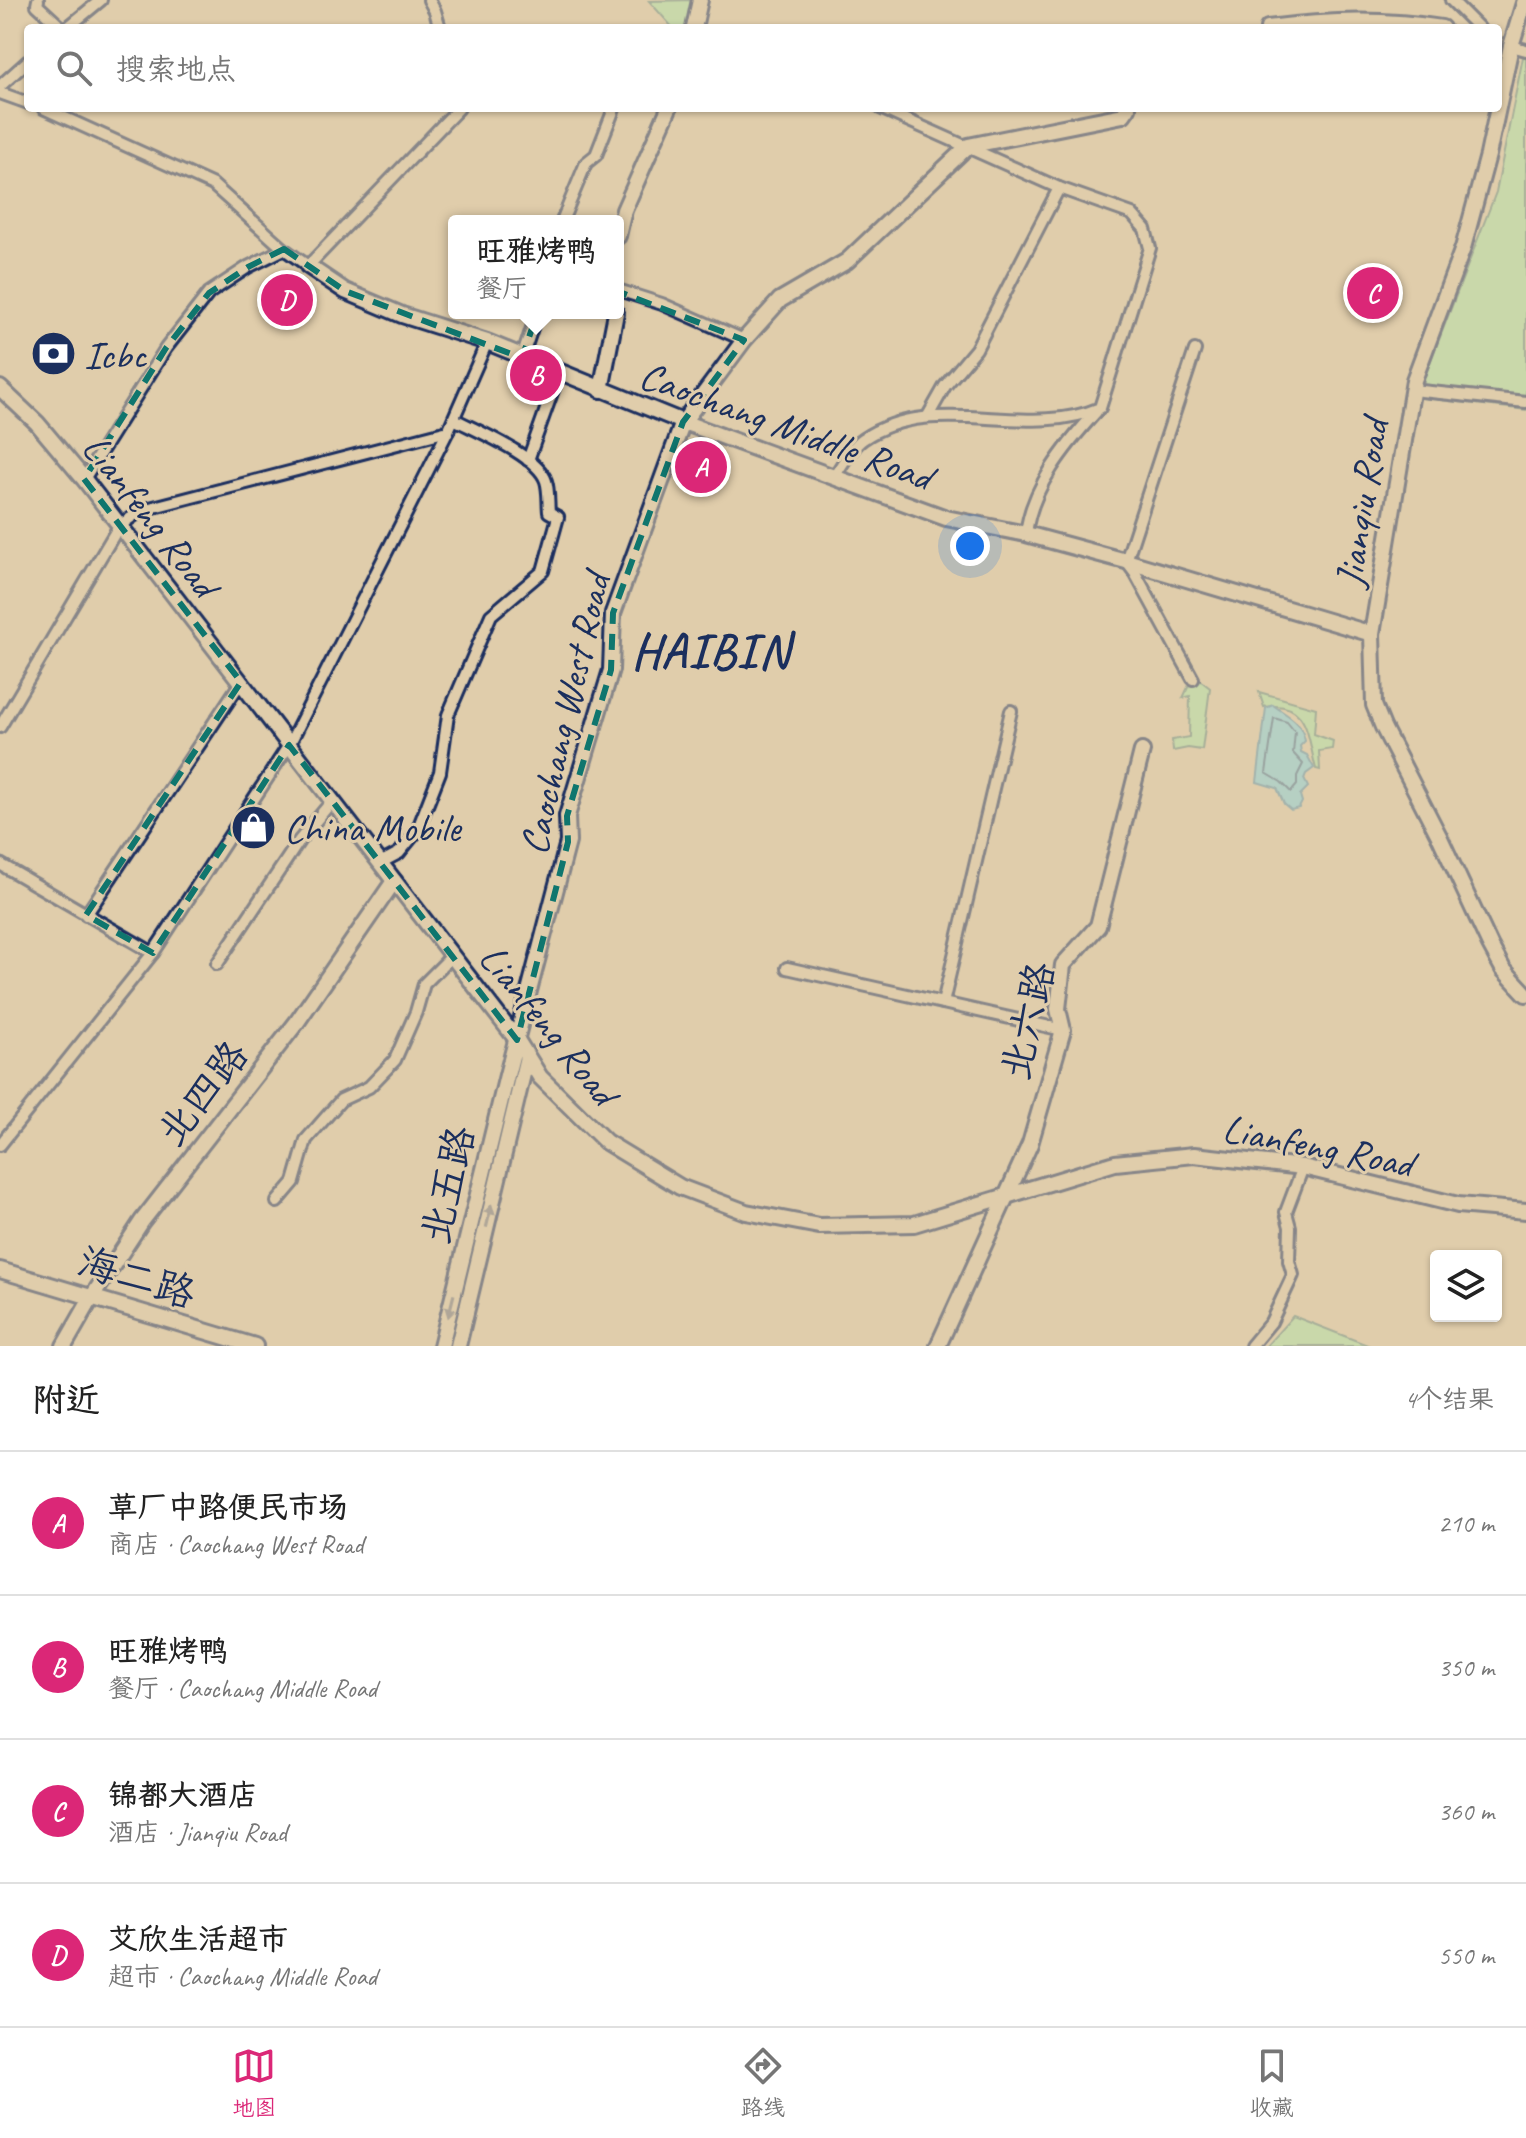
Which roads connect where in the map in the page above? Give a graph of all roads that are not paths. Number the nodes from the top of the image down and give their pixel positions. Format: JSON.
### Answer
{"nodes":[{"id":1,"x":38,"y":0,"type":"edge"},
{"id":2,"x":101,"y":0,"type":"edge"},
{"id":3,"x":429,"y":0,"type":"edge"},
{"id":4,"x":700,"y":0,"type":"edge"},
{"id":5,"x":1451,"y":0,"type":"edge"},
{"id":6,"x":1525,"y":0,"type":"edge"},
{"id":7,"x":59,"y":24,"type":"edge"},
{"id":8,"x":69,"y":24,"type":"edge"},
{"id":9,"x":439,"y":24,"type":"edge"},
{"id":10,"x":695,"y":24,"type":"edge"},
{"id":11,"x":1306,"y":24,"type":"edge"},
{"id":12,"x":1415,"y":24,"type":"edge"},
{"id":13,"x":1475,"y":24,"type":"edge"},
{"id":14,"x":1512,"y":46,"type":"edge"},
{"id":15,"x":24,"y":65,"type":"edge"},
{"id":16,"x":0,"y":86,"type":"edge"},
{"id":17,"x":1502,"y":91,"type":"edge"},
{"id":18,"x":0,"y":93,"type":"edge"},
{"id":19,"x":24,"y":102,"type":"edge"},
{"id":20,"x":52,"y":112,"type":"edge"},
{"id":21,"x":455,"y":112,"type":"edge"},
{"id":22,"x":613,"y":112,"type":"edge"},
{"id":23,"x":667,"y":112,"type":"edge"},
{"id":24,"x":889,"y":112,"type":"edge"},
{"id":25,"x":1125,"y":112,"type":"edge"},
{"id":26,"x":1497,"y":112,"type":"edge"},
{"id":27,"x":968,"y":146,"type":"junction"},
{"id":28,"x":1059,"y":188,"type":"junction"},
{"id":29,"x":564,"y":215,"type":"edge"},
{"id":30,"x":623,"y":215,"type":"edge"},
{"id":31,"x":284,"y":249,"type":"junction"},
{"id":32,"x":308,"y":266,"type":"junction"},
{"id":33,"x":624,"y":292,"type":"edge"},
{"id":34,"x":535,"y":319,"type":"edge"},
{"id":35,"x":612,"y":319,"type":"edge"},
{"id":36,"x":744,"y":340,"type":"junction"},
{"id":37,"x":487,"y":342,"type":"junction"},
{"id":38,"x":1195,"y":350,"type":"dead end"},
{"id":39,"x":522,"y":358,"type":"junction"},
{"id":40,"x":559,"y":373,"type":"junction"},
{"id":41,"x":0,"y":388,"type":"edge"},
{"id":42,"x":601,"y":390,"type":"junction"},
{"id":43,"x":1412,"y":390,"type":"junction"},
{"id":44,"x":1526,"y":402,"type":"edge"},
{"id":45,"x":1100,"y":408,"type":"junction"},
{"id":46,"x":928,"y":416,"type":"junction"},
{"id":47,"x":454,"y":419,"type":"junction"},
{"id":48,"x":683,"y":422,"type":"junction"},
{"id":49,"x":448,"y":431,"type":"junction"},
{"id":50,"x":528,"y":460,"type":"junction"},
{"id":51,"x":833,"y":478,"type":"junction"},
{"id":52,"x":84,"y":479,"type":"junction"},
{"id":53,"x":119,"y":526,"type":"junction"},
{"id":54,"x":1026,"y":534,"type":"junction"},
{"id":55,"x":1126,"y":561,"type":"junction"},
{"id":56,"x":1372,"y":634,"type":"junction"},
{"id":57,"x":1193,"y":679,"type":"dead end"},
{"id":58,"x":241,"y":682,"type":"junction"},
{"id":59,"x":1011,"y":711,"type":"dead end"},
{"id":60,"x":0,"y":727,"type":"edge"},
{"id":61,"x":289,"y":745,"type":"junction"},
{"id":62,"x":1142,"y":751,"type":"dead end"},
{"id":63,"x":332,"y":801,"type":"junction"},
{"id":64,"x":380,"y":863,"type":"junction"},
{"id":65,"x":0,"y":864,"type":"edge"},
{"id":66,"x":394,"y":881,"type":"junction"},
{"id":67,"x":86,"y":915,"type":"junction"},
{"id":68,"x":153,"y":953,"type":"junction"},
{"id":69,"x":452,"y":956,"type":"junction"},
{"id":70,"x":217,"y":964,"type":"dead end"},
{"id":71,"x":787,"y":968,"type":"dead end"},
{"id":72,"x":1526,"y":994,"type":"edge"},
{"id":73,"x":943,"y":1003,"type":"junction"},
{"id":74,"x":1063,"y":1030,"type":"junction"},
{"id":75,"x":517,"y":1040,"type":"junction"},
{"id":76,"x":527,"y":1057,"type":"junction"},
{"id":77,"x":0,"y":1145,"type":"edge"},
{"id":78,"x":1303,"y":1167,"type":"junction"},
{"id":79,"x":1006,"y":1197,"type":"junction"},
{"id":80,"x":277,"y":1202,"type":"dead end"},
{"id":81,"x":1526,"y":1211,"type":"edge"},
{"id":82,"x":0,"y":1270,"type":"edge"},
{"id":83,"x":92,"y":1297,"type":"junction"},
{"id":84,"x":64,"y":1346,"type":"edge"},
{"id":85,"x":255,"y":1346,"type":"edge"},
{"id":86,"x":441,"y":1346,"type":"edge"},
{"id":87,"x":458,"y":1346,"type":"edge"},
{"id":88,"x":938,"y":1346,"type":"edge"},
{"id":89,"x":1251,"y":1346,"type":"edge"}],
"edges":[{"from":1,"to":7,"type":"street"},
{"from":2,"to":8,"type":"street"},
{"from":3,"to":9,"type":"street"},
{"from":4,"to":10,"type":"main road"},
{"from":5,"to":13,"type":"street"},
{"from":6,"to":14,"type":"main road","name":"Jianqiu Road"},
{"from":11,"to":12,"type":"main road"},
{"from":14,"to":17,"type":"main road","name":"Jianqiu Road"},
{"from":15,"to":16,"type":"street"},
{"from":18,"to":19,"type":"street"},
{"from":20,"to":31,"type":"street","name":"Caochang Middle Road"},
{"from":21,"to":32,"type":"street"},
{"from":22,"to":29,"type":"street"},
{"from":23,"to":30,"type":"main road"},
{"from":24,"to":27,"type":"street"},
{"from":25,"to":27,"type":"main road"},
{"from":26,"to":43,"type":"main road","name":"Jianqiu Road"},
{"from":27,"to":28,"type":"street"},
{"from":27,"to":36,"type":"main road","name":"Caochang West Road"},
{"from":28,"to":45,"type":"street"},
{"from":28,"to":46,"type":"street"},
{"from":31,"to":32,"type":"street","name":"Caochang Middle Road"},
{"from":31,"to":52,"type":"street"},
{"from":32,"to":37,"type":"main road","name":"Caochang Middle Road"},
{"from":33,"to":36,"type":"street"},
{"from":34,"to":39,"type":"street"},
{"from":35,"to":42,"type":"main road"},
{"from":36,"to":48,"type":"main road","name":"Caochang West Road"},
{"from":37,"to":39,"type":"main road","name":"Caochang Middle Road"},
{"from":37,"to":47,"type":"street"},
{"from":38,"to":55,"type":"street"},
{"from":39,"to":40,"type":"main road","name":"Caochang Middle Road"},
{"from":40,"to":42,"type":"main road","name":"Caochang Middle Road"},
{"from":40,"to":50,"type":"street"},
{"from":41,"to":52,"type":"main road","name":"Lianfeng Road"},
{"from":42,"to":48,"type":"main road","name":"Caochang Middle Road"},
{"from":43,"to":44,"type":"street"},
{"from":43,"to":56,"type":"main road","name":"Jianqiu Road"},
{"from":45,"to":46,"type":"street"},
{"from":45,"to":54,"type":"street"},
{"from":46,"to":51,"type":"street"},
{"from":47,"to":49,"type":"street"},
{"from":47,"to":50,"type":"street"},
{"from":48,"to":51,"type":"main road","name":"Caochang Middle Road"},
{"from":48,"to":75,"type":"main road","name":"Caochang West Road"},
{"from":49,"to":53,"type":"street"},
{"from":49,"to":61,"type":"street"},
{"from":50,"to":64,"type":"street"},
{"from":51,"to":54,"type":"main road","name":"Caochang Middle Road"},
{"from":52,"to":53,"type":"main road","name":"Lianfeng Road"},
{"from":53,"to":58,"type":"main road","name":"Lianfeng Road"},
{"from":53,"to":60,"type":"street"},
{"from":54,"to":55,"type":"main road","name":"Caochang Middle Road"},
{"from":55,"to":56,"type":"main road","name":"Caochang Middle Road"},
{"from":55,"to":57,"type":"street"},
{"from":56,"to":72,"type":"main road","name":"Jianqiu Road"},
{"from":58,"to":61,"type":"main road","name":"Lianfeng Road"},
{"from":58,"to":67,"type":"street"},
{"from":59,"to":73,"type":"street"},
{"from":61,"to":63,"type":"main road","name":"Lianfeng Road"},
{"from":61,"to":68,"type":"street"},
{"from":62,"to":74,"type":"main road","name":"北六路"},
{"from":63,"to":64,"type":"main road","name":"Lianfeng Road"},
{"from":63,"to":70,"type":"street"},
{"from":64,"to":66,"type":"main road","name":"Lianfeng Road"},
{"from":65,"to":67,"type":"street"},
{"from":66,"to":69,"type":"main road","name":"Lianfeng Road"},
{"from":66,"to":83,"type":"main road","name":"北四路"},
{"from":67,"to":68,"type":"street"},
{"from":68,"to":77,"type":"street"},
{"from":69,"to":75,"type":"main road","name":"Lianfeng Road"},
{"from":69,"to":80,"type":"street"},
{"from":71,"to":73,"type":"street"},
{"from":73,"to":74,"type":"street"},
{"from":74,"to":79,"type":"main road","name":"北六路"},
{"from":75,"to":76,"type":"main road","name":"Lianfeng Road"},
{"from":75,"to":86,"type":"main road","name":"北五路","one_way":true},
{"from":76,"to":79,"type":"main road","name":"Lianfeng Road"},
{"from":87,"to":76,"type":"main road","name":"北五路","one_way":true},
{"from":78,"to":79,"type":"main road","name":"Lianfeng Road"},
{"from":78,"to":81,"type":"main road","name":"Lianfeng Road"},
{"from":78,"to":89,"type":"street"},
{"from":79,"to":88,"type":"main road","name":"北六路"},
{"from":82,"to":83,"type":"main road","name":"海二路"},
{"from":83,"to":84,"type":"main road","name":"北四路"},
{"from":83,"to":85,"type":"main road","name":"海二路"}]}
